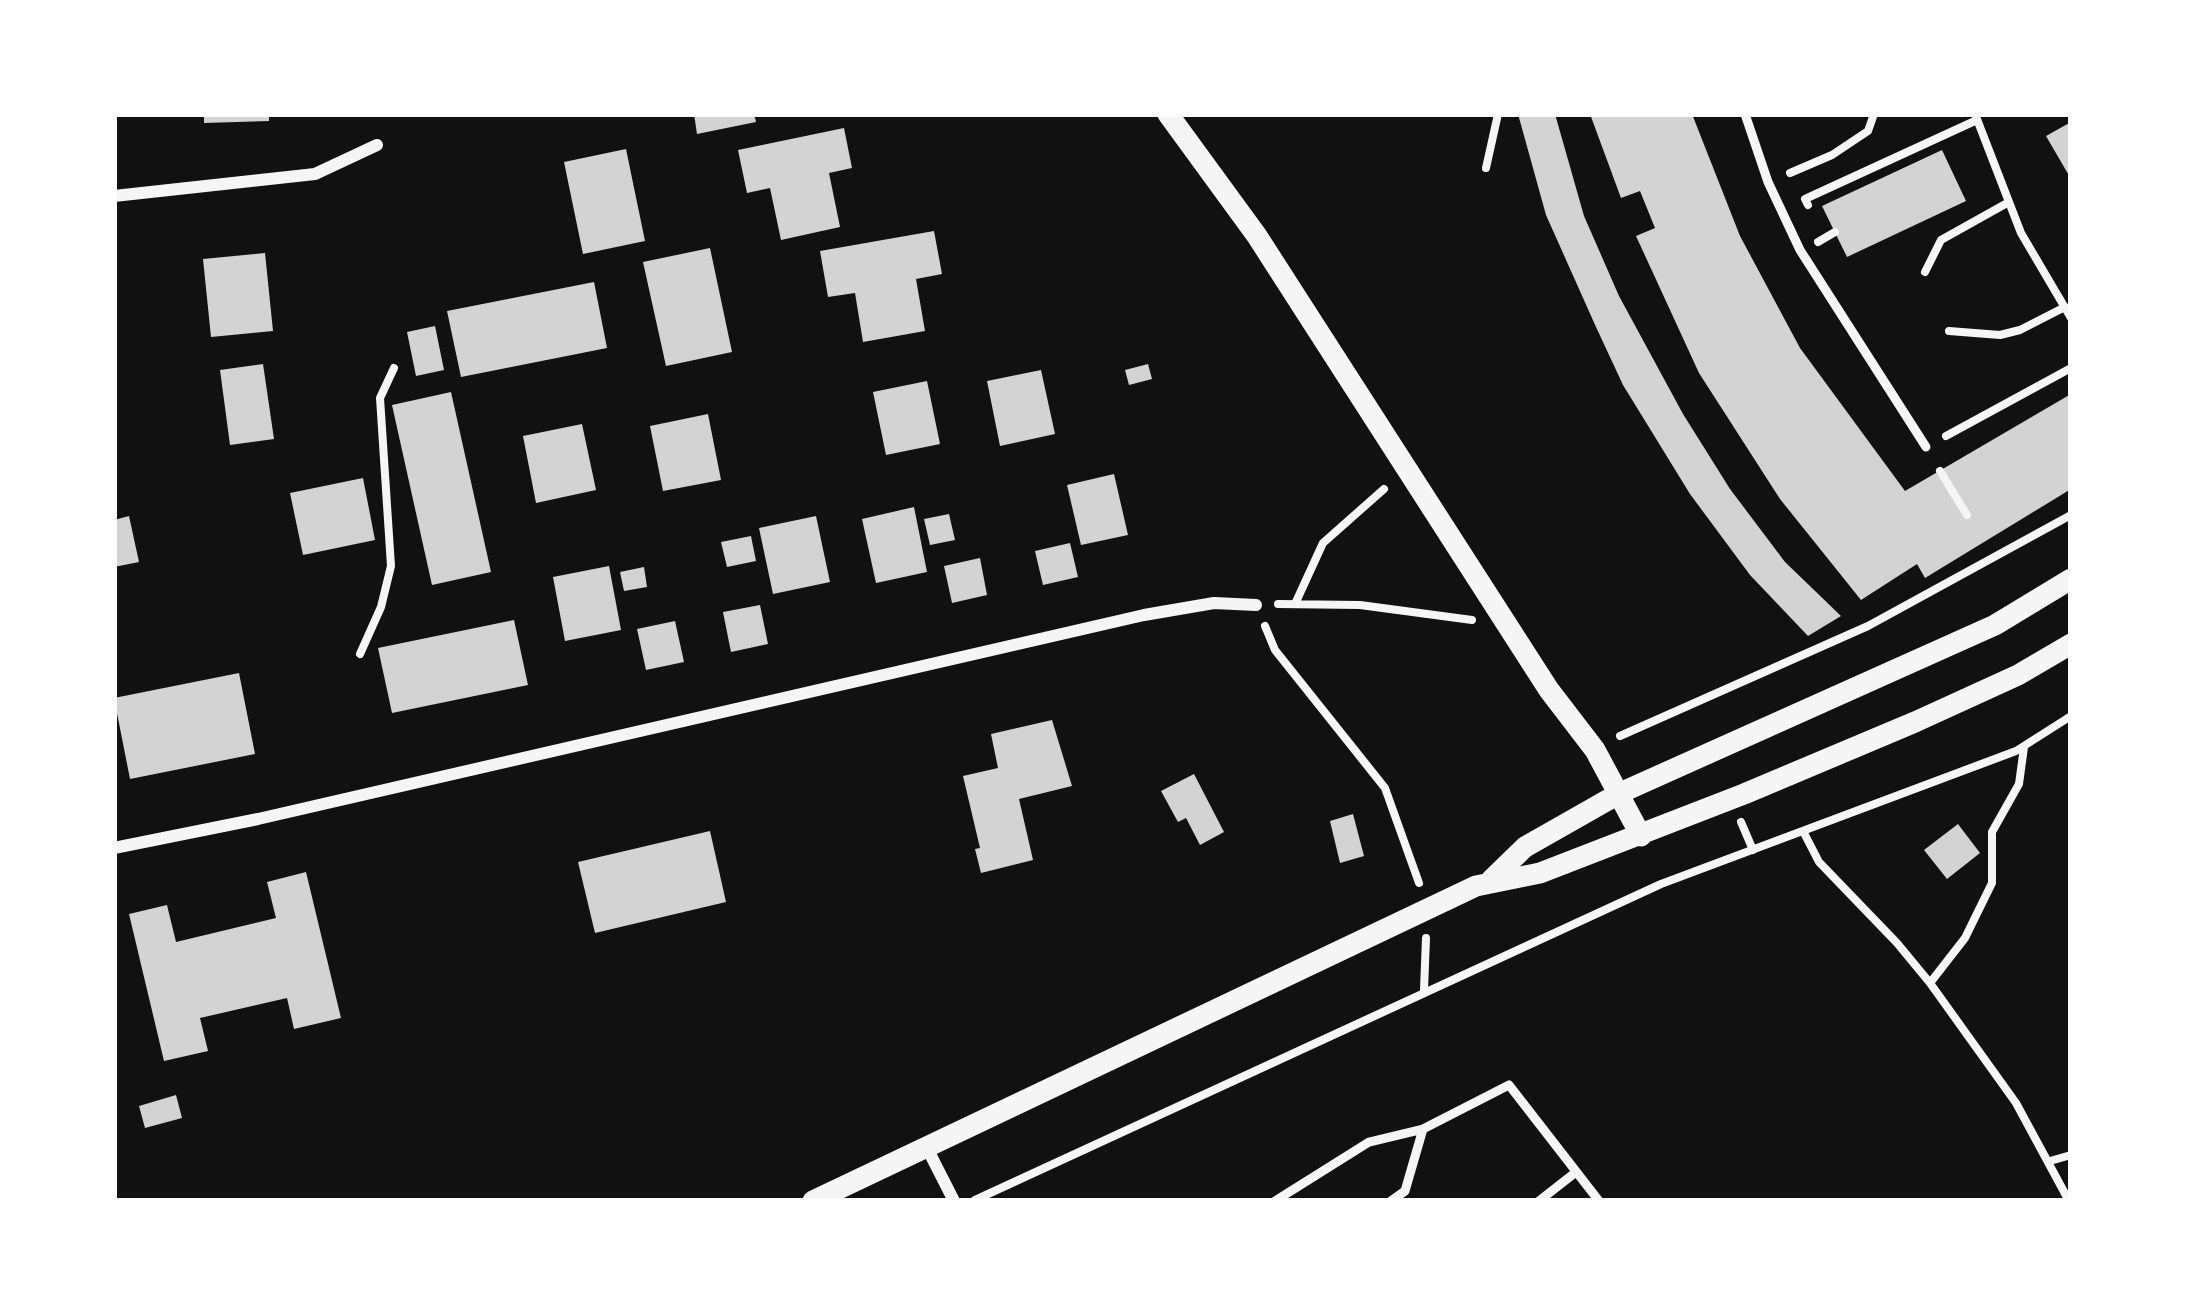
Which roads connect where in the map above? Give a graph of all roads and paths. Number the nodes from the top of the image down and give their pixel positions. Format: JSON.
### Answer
{"nodes":[{"id":1,"x":1168,"y":114,"type":"edge"},
{"id":2,"x":1498,"y":114,"type":"edge"},
{"id":3,"x":1745,"y":114,"type":"edge"},
{"id":4,"x":1874,"y":114,"type":"edge"},
{"id":5,"x":1976,"y":117,"type":"edge"},
{"id":6,"x":377,"y":145,"type":"dead end"},
{"id":7,"x":1486,"y":168,"type":"dead end"},
{"id":8,"x":1768,"y":182,"type":"junction"},
{"id":9,"x":114,"y":196,"type":"edge"},
{"id":10,"x":2008,"y":202,"type":"junction"},
{"id":11,"x":1824,"y":239,"type":"dead end"},
{"id":12,"x":1925,"y":272,"type":"dead end"},
{"id":13,"x":2065,"y":307,"type":"junction"},
{"id":14,"x":2071,"y":318,"type":"edge"},
{"id":15,"x":1949,"y":331,"type":"dead end"},
{"id":16,"x":394,"y":368,"type":"dead end"},
{"id":17,"x":2071,"y":368,"type":"edge"},
{"id":18,"x":1926,"y":447,"type":"joint"},
{"id":19,"x":1407,"y":469,"type":"junction"},
{"id":20,"x":1940,"y":471,"type":"dead end"},
{"id":21,"x":1967,"y":514,"type":"dead end"},
{"id":22,"x":2071,"y":515,"type":"edge"},
{"id":23,"x":2071,"y":579,"type":"edge"},
{"id":24,"x":1295,"y":604,"type":"junction"},
{"id":25,"x":1256,"y":605,"type":"junction"},
{"id":26,"x":1503,"y":618,"type":"junction"},
{"id":27,"x":2071,"y":644,"type":"edge"},
{"id":28,"x":360,"y":654,"type":"dead end"},
{"id":29,"x":2071,"y":716,"type":"edge"},
{"id":30,"x":2025,"y":746,"type":"junction"},
{"id":31,"x":1595,"y":750,"type":"junction"},
{"id":32,"x":1621,"y":793,"type":"junction"},
{"id":33,"x":1803,"y":831,"type":"junction"},
{"id":34,"x":1641,"y":836,"type":"junction"},
{"id":35,"x":114,"y":848,"type":"edge"},
{"id":36,"x":1483,"y":883,"type":"junction"},
{"id":37,"x":1428,"y":909,"type":"junction"},
{"id":38,"x":1930,"y":983,"type":"junction"},
{"id":39,"x":1424,"y":990,"type":"junction"},
{"id":40,"x":1423,"y":1129,"type":"junction"},
{"id":41,"x":925,"y":1145,"type":"junction"},
{"id":42,"x":2071,"y":1155,"type":"edge"},
{"id":43,"x":2050,"y":1161,"type":"junction"},
{"id":44,"x":1576,"y":1172,"type":"junction"},
{"id":45,"x":813,"y":1201,"type":"edge"},
{"id":46,"x":954,"y":1201,"type":"edge"},
{"id":47,"x":974,"y":1201,"type":"edge"},
{"id":48,"x":1275,"y":1201,"type":"edge"},
{"id":49,"x":1391,"y":1201,"type":"edge"},
{"id":50,"x":1539,"y":1201,"type":"edge"},
{"id":51,"x":1599,"y":1201,"type":"edge"},
{"id":52,"x":2069,"y":1201,"type":"edge"}],
"edges":[{"from":1,"to":19,"type":"street"},
{"from":2,"to":7,"type":"path"},
{"from":3,"to":8,"type":"lane"},
{"from":4,"to":8,"type":"path"},
{"from":5,"to":10,"type":"path"},
{"from":5,"to":11,"type":"path"},
{"from":6,"to":9,"type":"street"},
{"from":8,"to":18,"type":"lane"},
{"from":10,"to":12,"type":"path"},
{"from":10,"to":13,"type":"path"},
{"from":13,"to":14,"type":"path"},
{"from":13,"to":15,"type":"path"},
{"from":16,"to":28,"type":"path"},
{"from":17,"to":18,"type":"path"},
{"from":19,"to":24,"type":"path"},
{"from":19,"to":26,"type":"street"},
{"from":20,"to":21,"type":"path"},
{"from":22,"to":31,"type":"path"},
{"from":23,"to":32,"type":"street"},
{"from":24,"to":25,"type":"path"},
{"from":24,"to":26,"type":"path"},
{"from":25,"to":35,"type":"street"},
{"from":25,"to":37,"type":"path"},
{"from":26,"to":31,"type":"street"},
{"from":27,"to":34,"type":"street"},
{"from":29,"to":30,"type":"path"},
{"from":30,"to":33,"type":"path"},
{"from":30,"to":38,"type":"path"},
{"from":31,"to":32,"type":"street"},
{"from":32,"to":34,"type":"street"},
{"from":32,"to":36,"type":"street"},
{"from":33,"to":38,"type":"path"},
{"from":33,"to":39,"type":"path"},
{"from":34,"to":36,"type":"street"},
{"from":36,"to":37,"type":"street"},
{"from":37,"to":39,"type":"path"},
{"from":37,"to":41,"type":"street"},
{"from":38,"to":43,"type":"path"},
{"from":39,"to":47,"type":"path"},
{"from":40,"to":44,"type":"lane"},
{"from":40,"to":48,"type":"lane"},
{"from":40,"to":49,"type":"lane"},
{"from":41,"to":45,"type":"street"},
{"from":41,"to":46,"type":"street"},
{"from":42,"to":43,"type":"path"},
{"from":43,"to":52,"type":"path"},
{"from":44,"to":50,"type":"lane"},
{"from":44,"to":51,"type":"lane"}]}
